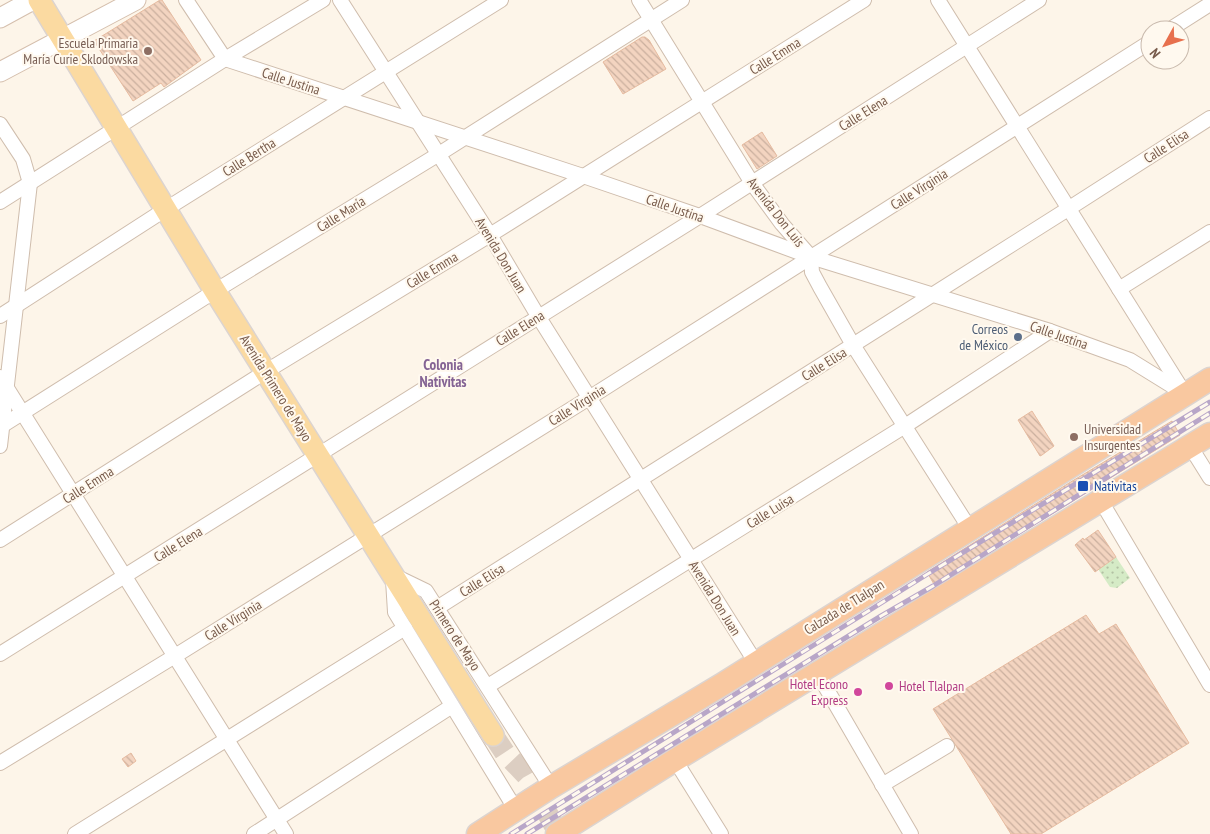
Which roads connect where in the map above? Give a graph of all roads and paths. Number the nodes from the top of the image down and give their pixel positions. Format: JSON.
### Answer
{"nodes":[{"id":1,"x":33,"y":0,"type":"edge"},
{"id":2,"x":39,"y":0,"type":"edge"},
{"id":3,"x":136,"y":0,"type":"edge"},
{"id":4,"x":186,"y":0,"type":"edge"},
{"id":5,"x":322,"y":0,"type":"edge"},
{"id":6,"x":340,"y":0,"type":"edge"},
{"id":7,"x":500,"y":0,"type":"edge"},
{"id":8,"x":639,"y":0,"type":"edge"},
{"id":9,"x":682,"y":0,"type":"edge"},
{"id":10,"x":864,"y":0,"type":"edge"},
{"id":11,"x":938,"y":0,"type":"edge"},
{"id":12,"x":1040,"y":0,"type":"edge"},
{"id":13,"x":1210,"y":4,"type":"edge"},
{"id":14,"x":0,"y":18,"type":"edge"},
{"id":15,"x":650,"y":19,"type":"junction"},
{"id":16,"x":1185,"y":20,"type":"edge"},
{"id":17,"x":61,"y":39,"type":"junction"},
{"id":18,"x":968,"y":47,"type":"junction"},
{"id":19,"x":1140,"y":48,"type":"edge"},
{"id":20,"x":225,"y":59,"type":"junction"},
{"id":21,"x":385,"y":71,"type":"junction"},
{"id":22,"x":0,"y":72,"type":"edge"},
{"id":23,"x":342,"y":98,"type":"junction"},
{"id":24,"x":702,"y":102,"type":"junction"},
{"id":25,"x":1210,"y":118,"type":"edge"},
{"id":26,"x":417,"y":121,"type":"junction"},
{"id":27,"x":0,"y":124,"type":"edge"},
{"id":28,"x":1018,"y":127,"type":"junction"},
{"id":29,"x":116,"y":129,"type":"junction"},
{"id":30,"x":464,"y":138,"type":"junction"},
{"id":31,"x":439,"y":154,"type":"junction"},
{"id":32,"x":583,"y":176,"type":"junction"},
{"id":33,"x":30,"y":183,"type":"junction"},
{"id":34,"x":752,"y":183,"type":"junction"},
{"id":35,"x":0,"y":202,"type":"edge"},
{"id":36,"x":166,"y":209,"type":"junction"},
{"id":37,"x":1068,"y":210,"type":"junction"},
{"id":38,"x":700,"y":216,"type":"junction"},
{"id":39,"x":1210,"y":232,"type":"edge"},
{"id":40,"x":490,"y":235,"type":"junction"},
{"id":41,"x":811,"y":257,"type":"junction"},
{"id":42,"x":1120,"y":289,"type":"junction"},
{"id":43,"x":215,"y":291,"type":"junction"},
{"id":44,"x":933,"y":294,"type":"junction"},
{"id":45,"x":16,"y":306,"type":"junction"},
{"id":46,"x":0,"y":316,"type":"edge"},
{"id":47,"x":538,"y":316,"type":"junction"},
{"id":48,"x":1050,"y":331,"type":"junction"},
{"id":49,"x":853,"y":345,"type":"junction"},
{"id":50,"x":265,"y":372,"type":"junction"},
{"id":51,"x":1210,"y":379,"type":"edge"},
{"id":52,"x":4,"y":382,"type":"edge"},
{"id":53,"x":1185,"y":394,"type":"junction"},
{"id":54,"x":589,"y":398,"type":"junction"},
{"id":55,"x":22,"y":413,"type":"junction"},
{"id":56,"x":1,"y":426,"type":"edge"},
{"id":57,"x":905,"y":426,"type":"junction"},
{"id":58,"x":1210,"y":434,"type":"edge"},
{"id":59,"x":0,"y":446,"type":"edge"},
{"id":60,"x":1190,"y":446,"type":"junction"},
{"id":61,"x":319,"y":455,"type":"junction"},
{"id":62,"x":1210,"y":478,"type":"edge"},
{"id":63,"x":640,"y":480,"type":"junction"},
{"id":64,"x":73,"y":495,"type":"junction"},
{"id":65,"x":1101,"y":501,"type":"junction"},
{"id":66,"x":970,"y":529,"type":"junction"},
{"id":67,"x":368,"y":536,"type":"junction"},
{"id":68,"x":0,"y":540,"type":"edge"},
{"id":69,"x":691,"y":560,"type":"junction"},
{"id":70,"x":392,"y":574,"type":"junction"},
{"id":71,"x":126,"y":576,"type":"junction"},
{"id":72,"x":437,"y":608,"type":"junction"},
{"id":73,"x":405,"y":628,"type":"junction"},
{"id":74,"x":0,"y":654,"type":"edge"},
{"id":75,"x":176,"y":656,"type":"junction"},
{"id":76,"x":756,"y":663,"type":"junction"},
{"id":77,"x":818,"y":674,"type":"junction"},
{"id":78,"x":1209,"y":681,"type":"edge"},
{"id":79,"x":488,"y":686,"type":"junction"},
{"id":80,"x":452,"y":706,"type":"junction"},
{"id":81,"x":493,"y":735,"type":"tunnel mouth"},
{"id":82,"x":226,"y":739,"type":"junction"},
{"id":83,"x":947,"y":746,"type":"dead end"},
{"id":84,"x":675,"y":760,"type":"junction"},
{"id":85,"x":0,"y":763,"type":"edge"},
{"id":86,"x":882,"y":785,"type":"junction"},
{"id":87,"x":551,"y":787,"type":"junction"},
{"id":88,"x":516,"y":810,"type":"junction"},
{"id":89,"x":277,"y":820,"type":"junction"},
{"id":90,"x":563,"y":833,"type":"edge"},
{"id":91,"x":75,"y":834,"type":"edge"},
{"id":92,"x":254,"y":834,"type":"edge"},
{"id":93,"x":286,"y":834,"type":"edge"},
{"id":94,"x":478,"y":834,"type":"edge"},
{"id":95,"x":721,"y":834,"type":"edge"},
{"id":96,"x":911,"y":834,"type":"edge"}],
"edges":[{"from":1,"to":14,"type":"main road"},
{"from":2,"to":17,"type":"main road","name":"Avenida Primero de Mayo"},
{"from":3,"to":17,"type":"main road"},
{"from":4,"to":20,"type":"street"},
{"from":5,"to":20,"type":"street"},
{"from":6,"to":21,"type":"street","name":"Avenida Don Juan"},
{"from":7,"to":21,"type":"street","name":"Calle Bertha"},
{"from":8,"to":15,"type":"street","name":"Avenida Don Luis"},
{"from":9,"to":15,"type":"street","name":"Calle María"},
{"from":10,"to":24,"type":"street","name":"Calle Emma"},
{"from":11,"to":18,"type":"street"},
{"from":12,"to":18,"type":"street","name":"Calle Elena"},
{"from":13,"to":16,"type":"street"},
{"from":15,"to":24,"type":"street","name":"Avenida Don Luis"},
{"from":15,"to":30,"type":"street","name":"Calle María"},
{"from":17,"to":22,"type":"main road"},
{"from":17,"to":29,"type":"main road","name":"Avenida Primero de Mayo"},
{"from":18,"to":28,"type":"street"},
{"from":18,"to":34,"type":"street","name":"Calle Elena"},
{"from":19,"to":28,"type":"street","name":"Calle Virginia"},
{"from":20,"to":23,"type":"street","name":"Calle Justina"},
{"from":20,"to":29,"type":"street"},
{"from":21,"to":23,"type":"street","name":"Calle Bertha"},
{"from":21,"to":26,"type":"street","name":"Avenida Don Juan"},
{"from":23,"to":26,"type":"street","name":"Calle Justina"},
{"from":23,"to":36,"type":"street","name":"Calle Bertha"},
{"from":24,"to":32,"type":"street","name":"Calle Emma"},
{"from":24,"to":34,"type":"street","name":"Avenida Don Luis"},
{"from":25,"to":37,"type":"street","name":"Calle Elisa"},
{"from":26,"to":30,"type":"street","name":"Calle Justina"},
{"from":26,"to":31,"type":"street","name":"Avenida Don Juan"},
{"from":27,"to":33,"type":"street"},
{"from":28,"to":37,"type":"street"},
{"from":28,"to":41,"type":"street","name":"Calle Virginia"},
{"from":29,"to":33,"type":"street"},
{"from":29,"to":36,"type":"main road","name":"Avenida Primero de Mayo"},
{"from":30,"to":31,"type":"street","name":"Calle María"},
{"from":30,"to":32,"type":"street","name":"Calle Justina"},
{"from":31,"to":40,"type":"street","name":"Avenida Don Juan"},
{"from":31,"to":43,"type":"street","name":"Calle María"},
{"from":32,"to":38,"type":"street","name":"Calle Justina"},
{"from":32,"to":40,"type":"street","name":"Calle Emma"},
{"from":33,"to":35,"type":"street"},
{"from":33,"to":45,"type":"street"},
{"from":34,"to":38,"type":"street","name":"Calle Elena"},
{"from":34,"to":41,"type":"street","name":"Avenida Don Luis"},
{"from":36,"to":43,"type":"main road","name":"Avenida Primero de Mayo"},
{"from":36,"to":45,"type":"street","name":"Calle Bertha"},
{"from":37,"to":42,"type":"street"},
{"from":37,"to":44,"type":"street","name":"Calle Elisa"},
{"from":38,"to":41,"type":"street","name":"Calle Justina"},
{"from":38,"to":47,"type":"street","name":"Calle Elena"},
{"from":39,"to":42,"type":"street"},
{"from":40,"to":47,"type":"street","name":"Avenida Don Juan"},
{"from":40,"to":50,"type":"street","name":"Calle Emma"},
{"from":41,"to":44,"type":"street","name":"Calle Justina"},
{"from":41,"to":49,"type":"street","name":"Avenida Don Luis"},
{"from":41,"to":54,"type":"street","name":"Calle Virginia"},
{"from":42,"to":53,"type":"street"},
{"from":43,"to":50,"type":"main road","name":"Avenida Primero de Mayo"},
{"from":43,"to":55,"type":"street","name":"Calle María"},
{"from":44,"to":48,"type":"street","name":"Calle Justina"},
{"from":44,"to":49,"type":"street","name":"Calle Elisa"},
{"from":45,"to":46,"type":"street","name":"Calle Bertha"},
{"from":45,"to":52,"type":"street"},
{"from":47,"to":54,"type":"street","name":"Avenida Don Juan"},
{"from":47,"to":61,"type":"street","name":"Calle Elena"},
{"from":48,"to":53,"type":"street","name":"Calle Justina"},
{"from":48,"to":57,"type":"street","name":"Calle Luisa"},
{"from":49,"to":57,"type":"street","name":"Avenida Don Luis"},
{"from":49,"to":63,"type":"street","name":"Calle Elisa"},
{"from":50,"to":61,"type":"main road","name":"Avenida Primero de Mayo"},
{"from":50,"to":64,"type":"street","name":"Calle Emma"},
{"from":51,"to":53,"type":"highway","name":"Calzada de Tlalpan"},
{"from":52,"to":55,"type":"street"},
{"from":52,"to":56,"type":"street"},
{"from":53,"to":66,"type":"highway","name":"Calzada de Tlalpan"},
{"from":54,"to":63,"type":"street","name":"Avenida Don Juan"},
{"from":54,"to":67,"type":"street","name":"Calle Virginia"},
{"from":55,"to":56,"type":"street","name":"Calle María"},
{"from":55,"to":64,"type":"street"},
{"from":56,"to":59,"type":"street"},
{"from":57,"to":66,"type":"street","name":"Avenida Don Luis"},
{"from":57,"to":69,"type":"street","name":"Calle Luisa"},
{"from":58,"to":60,"type":"highway"},
{"from":60,"to":62,"type":"street"},
{"from":60,"to":65,"type":"highway"},
{"from":61,"to":67,"type":"main road","name":"Avenida Primero de Mayo"},
{"from":61,"to":71,"type":"street","name":"Calle Elena"},
{"from":63,"to":69,"type":"street","name":"Avenida Don Juan"},
{"from":63,"to":72,"type":"street","name":"Calle Elisa"},
{"from":64,"to":68,"type":"street","name":"Calle Emma"},
{"from":64,"to":71,"type":"street"},
{"from":65,"to":77,"type":"highway"},
{"from":65,"to":78,"type":"street"},
{"from":66,"to":76,"type":"highway","name":"Calzada de Tlalpan"},
{"from":67,"to":70,"type":"main road","name":"Avenida Primero de Mayo"},
{"from":67,"to":75,"type":"street","name":"Calle Virginia"},
{"from":69,"to":76,"type":"street","name":"Avenida Don Juan"},
{"from":69,"to":79,"type":"street","name":"Calle Luisa"},
{"from":70,"to":72,"type":"street","name":"Primero de Mayo"},
{"from":70,"to":73,"type":"street"},
{"from":70,"to":81,"type":"main road","name":"Avenida Primero de Mayo"},
{"from":71,"to":74,"type":"street","name":"Calle Elena"},
{"from":71,"to":75,"type":"street"},
{"from":72,"to":79,"type":"street","name":"Primero de Mayo"},
{"from":73,"to":80,"type":"street"},
{"from":73,"to":82,"type":"street"},
{"from":75,"to":82,"type":"street"},
{"from":75,"to":85,"type":"street","name":"Calle Virginia"},
{"from":76,"to":87,"type":"highway","name":"Calzada de Tlalpan"},
{"from":77,"to":84,"type":"highway"},
{"from":77,"to":86,"type":"street"},
{"from":79,"to":87,"type":"street","name":"Primero de Mayo"},
{"from":80,"to":88,"type":"street"},
{"from":80,"to":89,"type":"street"},
{"from":82,"to":89,"type":"street"},
{"from":82,"to":91,"type":"street"},
{"from":83,"to":86,"type":"street"},
{"from":84,"to":90,"type":"highway"},
{"from":84,"to":95,"type":"street"},
{"from":86,"to":96,"type":"street"},
{"from":87,"to":88,"type":"highway","name":"Calzada de Tlalpan"},
{"from":88,"to":94,"type":"highway","name":"Calzada de Tlalpan"},
{"from":89,"to":92,"type":"street"},
{"from":89,"to":93,"type":"street"}]}
